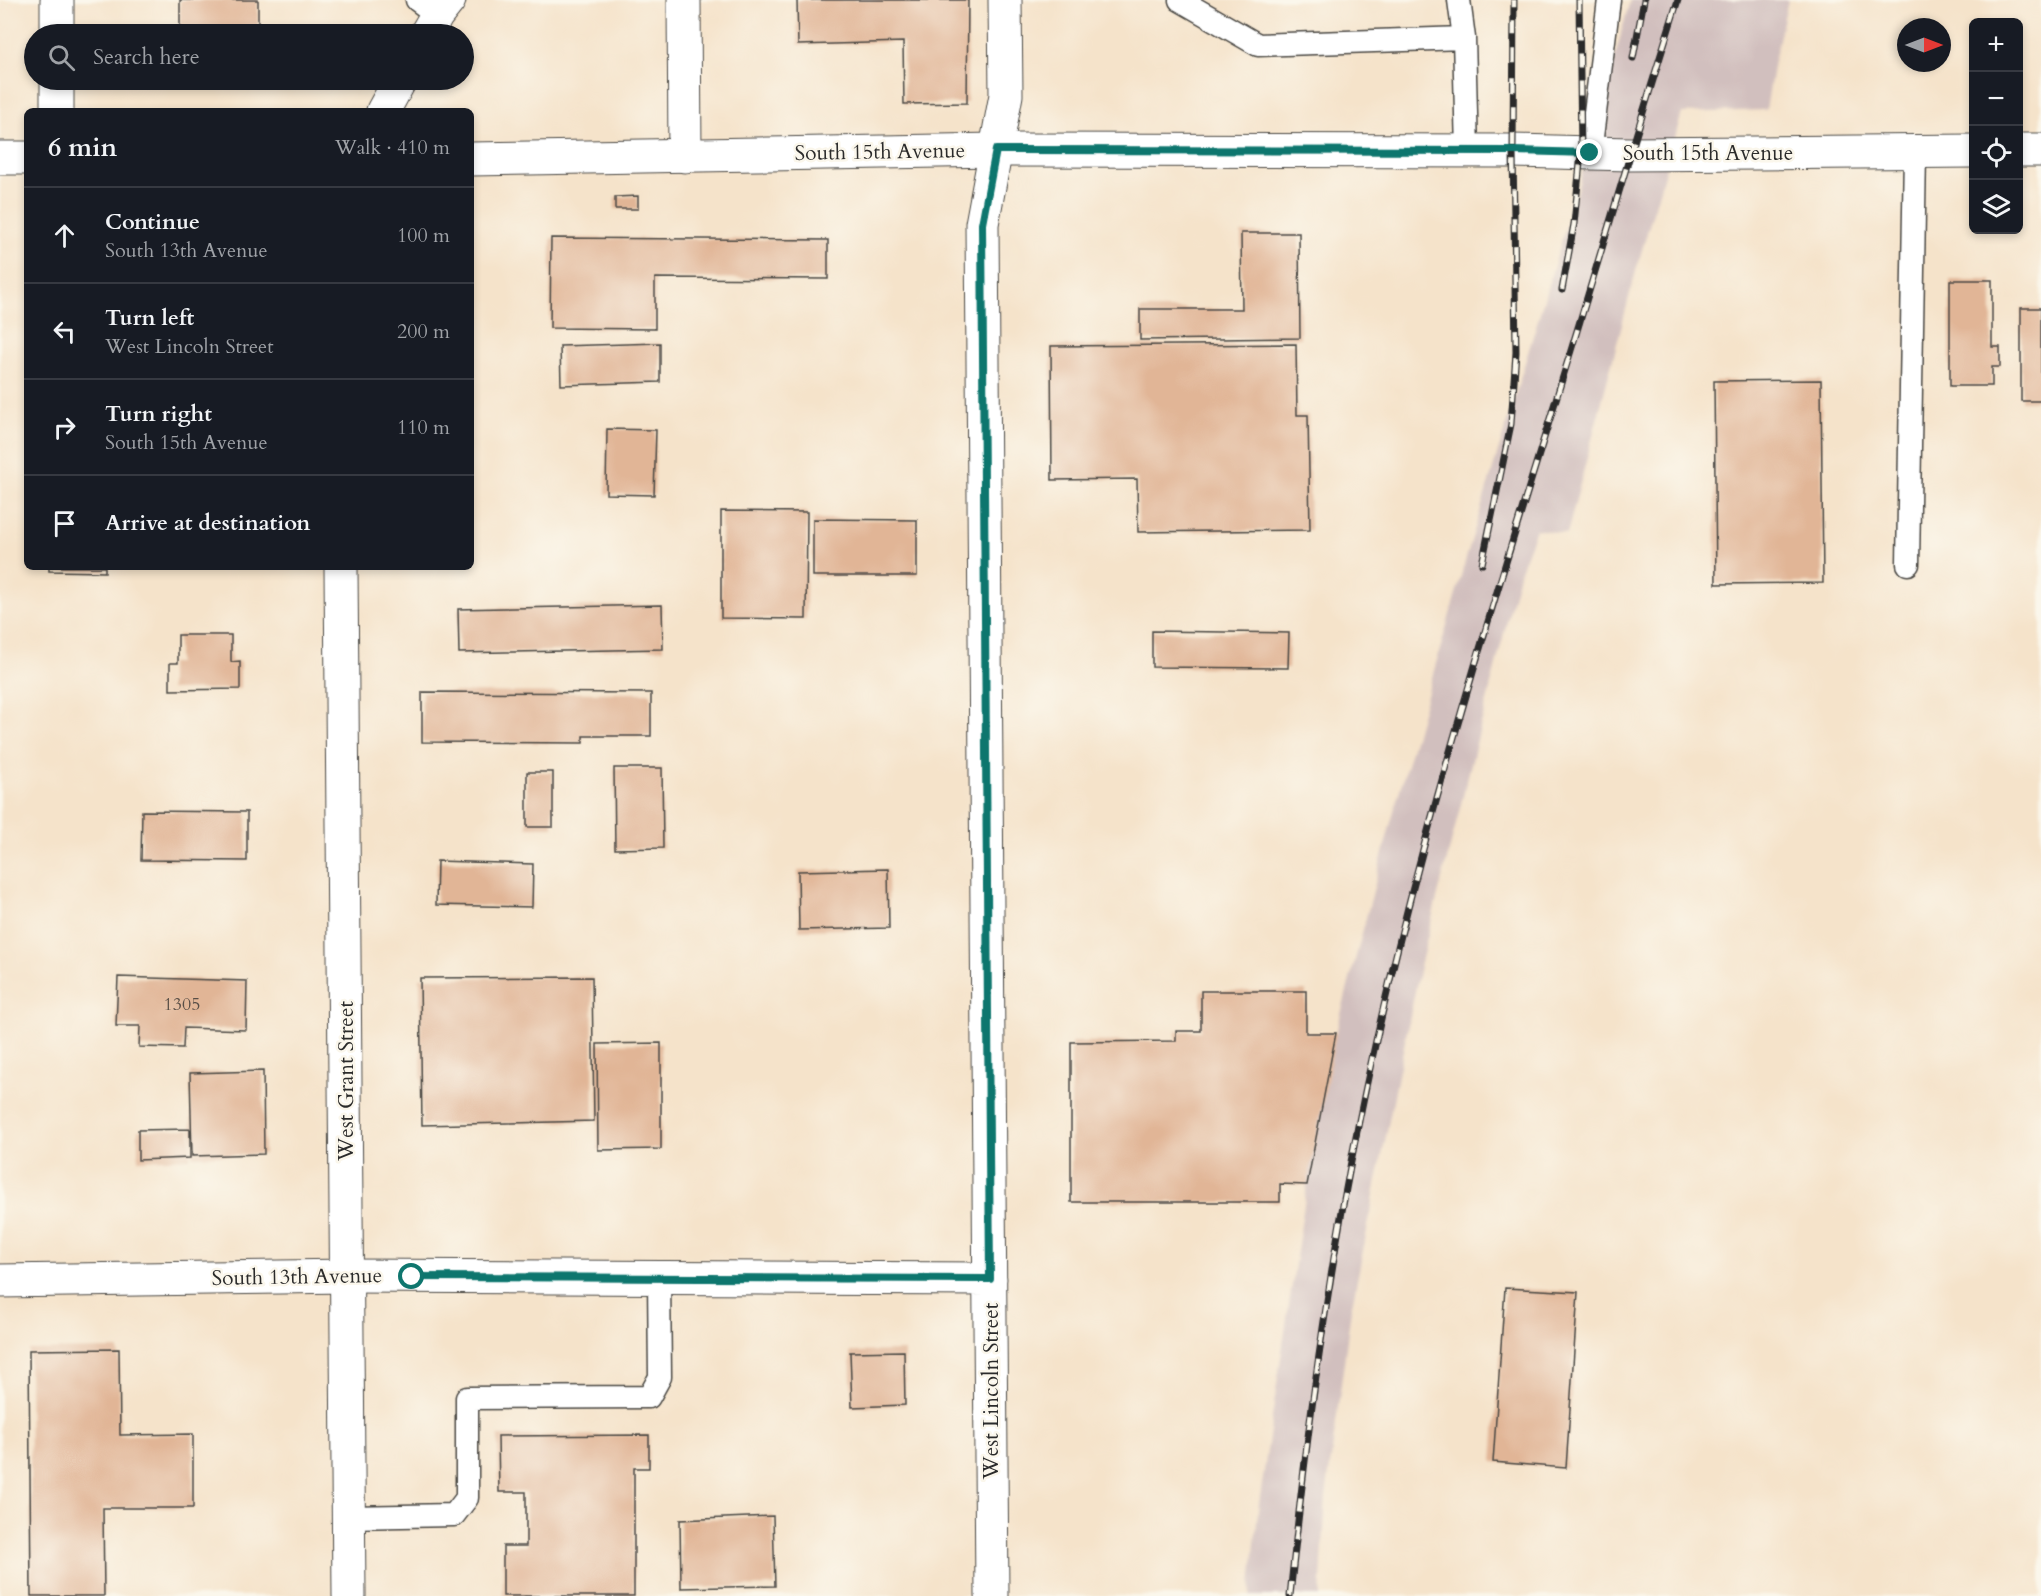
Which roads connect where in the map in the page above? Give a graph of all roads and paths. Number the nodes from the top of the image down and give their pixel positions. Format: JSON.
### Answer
{"nodes":[{"id":1,"x":57,"y":0,"type":"edge"},
{"id":2,"x":684,"y":0,"type":"edge"},
{"id":3,"x":1005,"y":0,"type":"edge"},
{"id":4,"x":1180,"y":0,"type":"edge"},
{"id":5,"x":1459,"y":0,"type":"edge"},
{"id":6,"x":1610,"y":0,"type":"edge"},
{"id":7,"x":57,"y":24,"type":"edge"},
{"id":8,"x":1464,"y":38,"type":"junction"},
{"id":9,"x":57,"y":90,"type":"edge"},
{"id":10,"x":395,"y":90,"type":"edge"},
{"id":11,"x":57,"y":108,"type":"edge"},
{"id":12,"x":385,"y":108,"type":"edge"},
{"id":13,"x":996,"y":150,"type":"junction"},
{"id":14,"x":2023,"y":150,"type":"edge"},
{"id":15,"x":2041,"y":150,"type":"edge"},
{"id":16,"x":1467,"y":151,"type":"junction"},
{"id":17,"x":1969,"y":151,"type":"edge"},
{"id":18,"x":1915,"y":152,"type":"junction"},
{"id":19,"x":1590,"y":153,"type":"junction"},
{"id":20,"x":685,"y":156,"type":"junction"},
{"id":21,"x":0,"y":158,"type":"edge"},
{"id":22,"x":24,"y":158,"type":"edge"},
{"id":23,"x":474,"y":159,"type":"edge"},
{"id":24,"x":1908,"y":564,"type":"dead end"},
{"id":25,"x":341,"y":570,"type":"edge"},
{"id":26,"x":347,"y":1276,"type":"junction"},
{"id":27,"x":659,"y":1278,"type":"junction"},
{"id":28,"x":990,"y":1279,"type":"junction"},
{"id":29,"x":0,"y":1281,"type":"edge"},
{"id":30,"x":349,"y":1517,"type":"junction"},
{"id":31,"x":349,"y":1596,"type":"edge"},
{"id":32,"x":992,"y":1596,"type":"edge"}],
"edges":[{"from":1,"to":7,"type":"street"},
{"from":2,"to":20,"type":"street"},
{"from":3,"to":13,"type":"street","name":"West Lincoln Street"},
{"from":4,"to":8,"type":"lane"},
{"from":5,"to":8,"type":"lane"},
{"from":6,"to":19,"type":"lane"},
{"from":8,"to":16,"type":"lane"},
{"from":9,"to":11,"type":"street"},
{"from":10,"to":12,"type":"street"},
{"from":13,"to":16,"type":"street","name":"South 15th Avenue"},
{"from":13,"to":20,"type":"street","name":"South 15th Avenue"},
{"from":13,"to":28,"type":"street","name":"West Lincoln Street"},
{"from":14,"to":15,"type":"street"},
{"from":16,"to":19,"type":"street","name":"South 15th Avenue"},
{"from":17,"to":18,"type":"street","name":"South 15th Avenue"},
{"from":18,"to":19,"type":"street","name":"South 15th Avenue"},
{"from":18,"to":24,"type":"lane"},
{"from":20,"to":23,"type":"street","name":"South 15th Avenue"},
{"from":21,"to":22,"type":"street"},
{"from":25,"to":26,"type":"street","name":"West Grant Street"},
{"from":26,"to":27,"type":"street","name":"South 13th Avenue"},
{"from":26,"to":29,"type":"street","name":"South 13th Avenue"},
{"from":26,"to":30,"type":"street","name":"West Grant Street"},
{"from":27,"to":28,"type":"street","name":"South 13th Avenue"},
{"from":27,"to":30,"type":"lane"},
{"from":28,"to":32,"type":"street","name":"West Lincoln Street"},
{"from":30,"to":31,"type":"street","name":"West Grant Street"}]}
